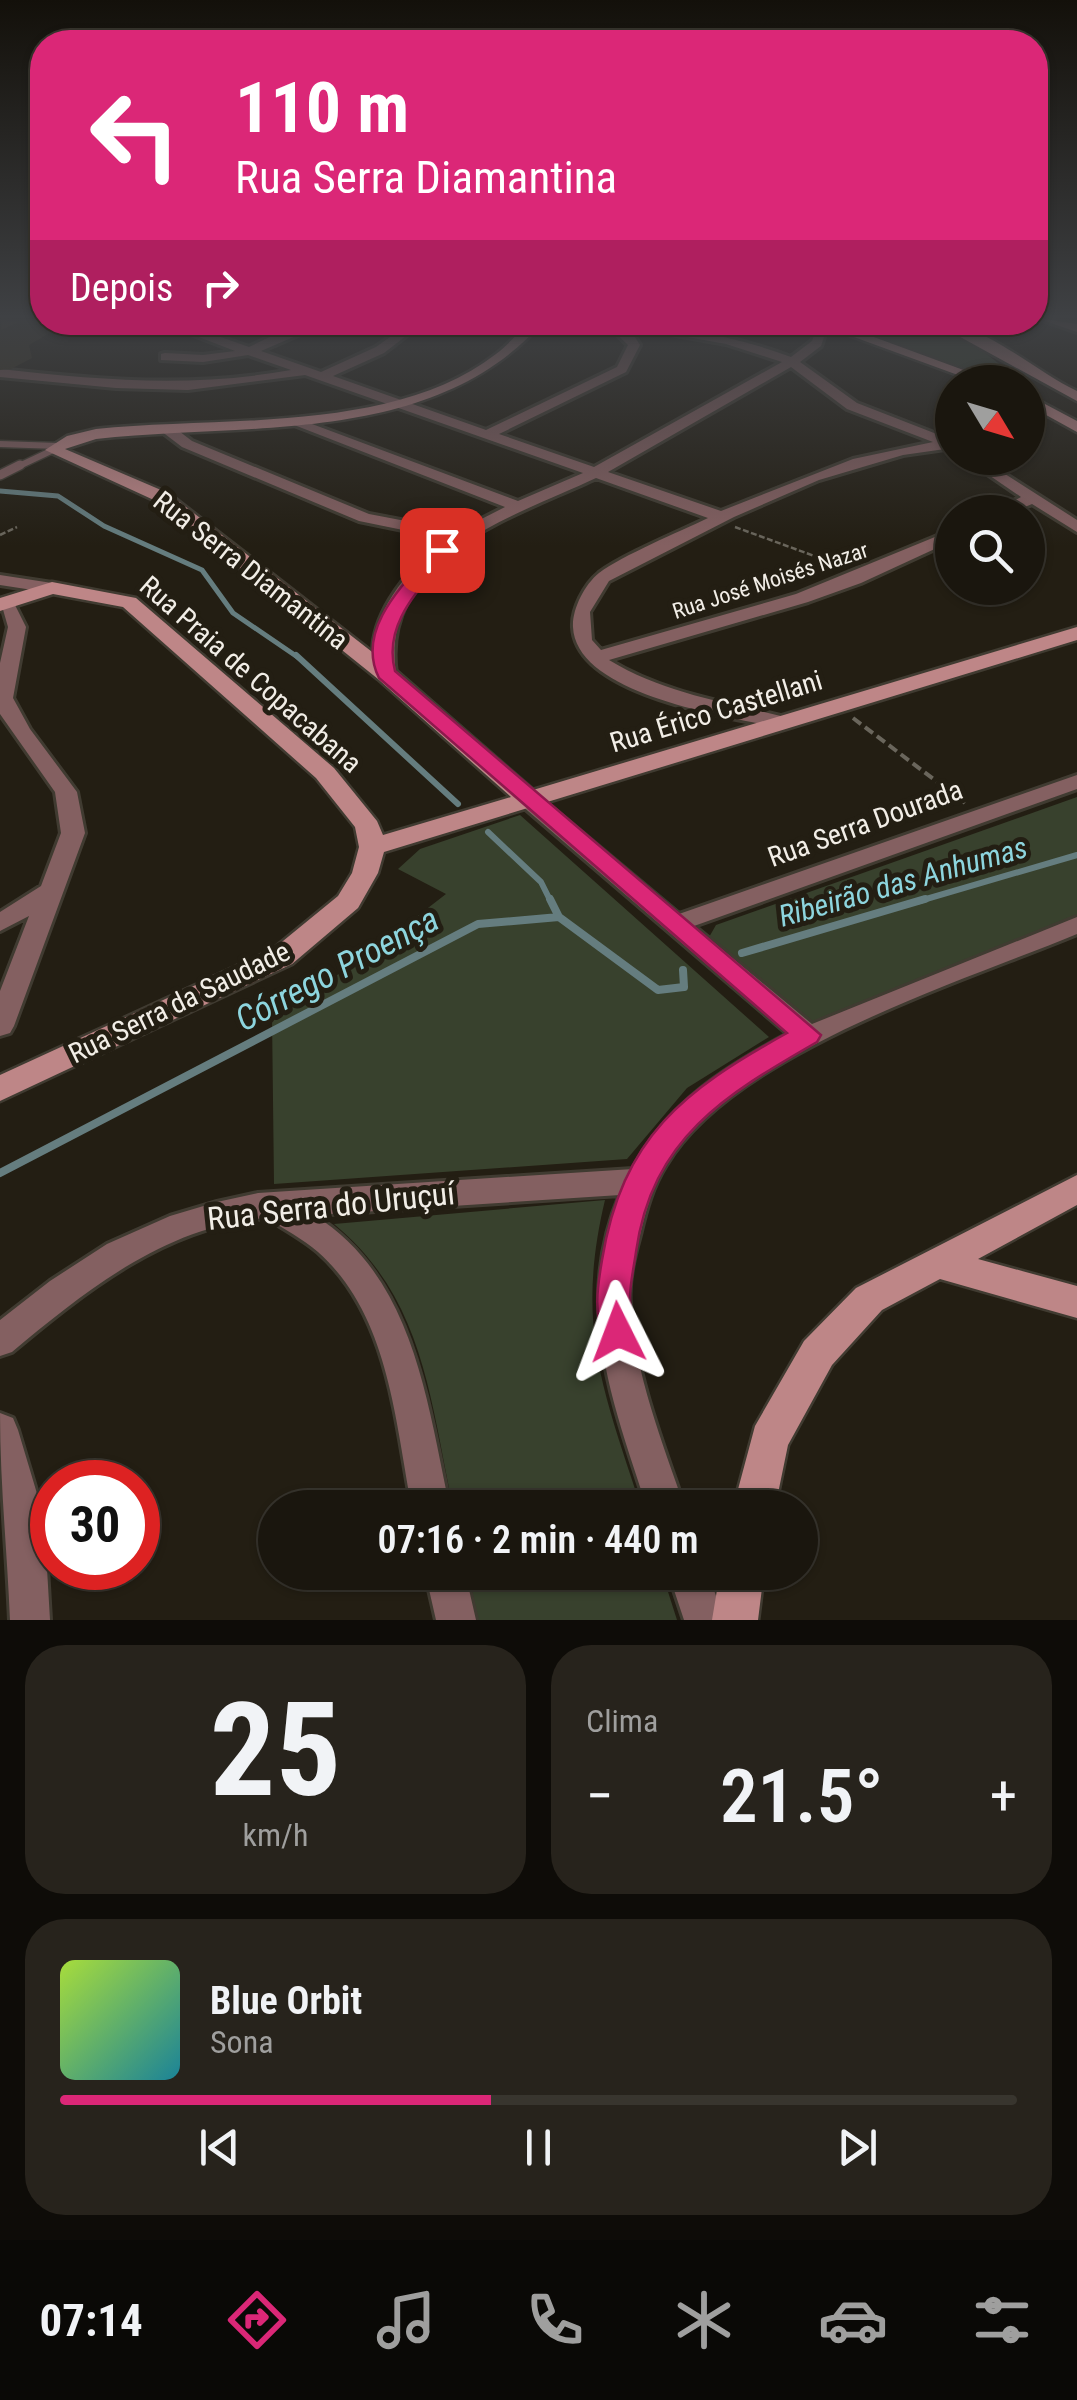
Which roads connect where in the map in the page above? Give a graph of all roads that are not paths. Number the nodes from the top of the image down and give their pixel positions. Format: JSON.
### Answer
{"nodes":[{"id":1,"x":375,"y":395,"type":"edge"},
{"id":2,"x":423,"y":395,"type":"edge"},
{"id":3,"x":570,"y":395,"type":"edge"},
{"id":4,"x":734,"y":395,"type":"edge"},
{"id":5,"x":836,"y":395,"type":"edge"},
{"id":6,"x":1045,"y":402,"type":"edge"},
{"id":7,"x":401,"y":404,"type":"junction"},
{"id":8,"x":291,"y":421,"type":"junction"},
{"id":9,"x":1077,"y":427,"type":"edge"},
{"id":10,"x":166,"y":428,"type":"junction"},
{"id":11,"x":489,"y":434,"type":"junction"},
{"id":12,"x":935,"y":439,"type":"edge"},
{"id":13,"x":0,"y":444,"type":"edge"},
{"id":14,"x":58,"y":446,"type":"junction"},
{"id":15,"x":935,"y":446,"type":"edge"},
{"id":16,"x":596,"y":473,"type":"junction"},
{"id":17,"x":0,"y":475,"type":"edge"},
{"id":18,"x":997,"y":475,"type":"edge"},
{"id":19,"x":1028,"y":495,"type":"edge"},
{"id":20,"x":1045,"y":506,"type":"edge"},
{"id":21,"x":522,"y":508,"type":"junction"},
{"id":22,"x":719,"y":519,"type":"junction"},
{"id":23,"x":1077,"y":527,"type":"edge"},
{"id":24,"x":462,"y":537,"type":"junction"},
{"id":25,"x":935,"y":543,"type":"edge"},
{"id":26,"x":0,"y":580,"type":"edge"},
{"id":27,"x":52,"y":588,"type":"junction"},
{"id":28,"x":3,"y":604,"type":"edge"},
{"id":29,"x":1077,"y":633,"type":"edge"},
{"id":30,"x":597,"y":656,"type":"junction"},
{"id":31,"x":386,"y":674,"type":"junction"},
{"id":32,"x":782,"y":722,"type":"junction"},
{"id":33,"x":1077,"y":782,"type":"edge"},
{"id":34,"x":529,"y":800,"type":"junction"},
{"id":35,"x":372,"y":847,"type":"junction"},
{"id":36,"x":49,"y":892,"type":"junction"},
{"id":37,"x":0,"y":922,"type":"edge"},
{"id":38,"x":675,"y":924,"type":"junction"},
{"id":39,"x":1077,"y":925,"type":"edge"},
{"id":40,"x":0,"y":1026,"type":"edge"},
{"id":41,"x":807,"y":1035,"type":"junction"},
{"id":42,"x":0,"y":1089,"type":"edge"},
{"id":43,"x":639,"y":1182,"type":"junction"},
{"id":44,"x":1077,"y":1188,"type":"edge"},
{"id":45,"x":274,"y":1206,"type":"junction"},
{"id":46,"x":934,"y":1262,"type":"junction"},
{"id":47,"x":1077,"y":1302,"type":"edge"},
{"id":48,"x":0,"y":1341,"type":"edge"},
{"id":49,"x":0,"y":1430,"type":"edge"},
{"id":50,"x":427,"y":1490,"type":"edge"},
{"id":51,"x":661,"y":1490,"type":"edge"},
{"id":52,"x":758,"y":1490,"type":"edge"},
{"id":53,"x":449,"y":1590,"type":"edge"},
{"id":54,"x":694,"y":1590,"type":"edge"},
{"id":55,"x":739,"y":1590,"type":"edge"},
{"id":56,"x":30,"y":1620,"type":"edge"},
{"id":57,"x":456,"y":1620,"type":"edge"},
{"id":58,"x":704,"y":1620,"type":"edge"},
{"id":59,"x":735,"y":1620,"type":"edge"}],
"edges":[{"from":1,"to":7,"type":"street"},
{"from":2,"to":7,"type":"street"},
{"from":3,"to":11,"type":"street"},
{"from":4,"to":16,"type":"street"},
{"from":5,"to":12,"type":"street"},
{"from":6,"to":9,"type":"street"},
{"from":7,"to":8,"type":"street"},
{"from":7,"to":11,"type":"street"},
{"from":8,"to":10,"type":"street"},
{"from":8,"to":21,"type":"street"},
{"from":10,"to":14,"type":"street"},
{"from":10,"to":24,"type":"street"},
{"from":11,"to":16,"type":"street"},
{"from":13,"to":14,"type":"lane"},
{"from":14,"to":17,"type":"lane"},
{"from":14,"to":31,"type":"street","name":"Rua Serra Diamantina"},
{"from":15,"to":22,"type":"street"},
{"from":16,"to":21,"type":"street"},
{"from":16,"to":22,"type":"street"},
{"from":18,"to":19,"type":"street"},
{"from":20,"to":23,"type":"street"},
{"from":21,"to":24,"type":"street"},
{"from":22,"to":30,"type":"street"},
{"from":24,"to":31,"type":"street"},
{"from":25,"to":30,"type":"street","name":"Rua José Moisés Nazar"},
{"from":26,"to":27,"type":"street","name":"Rua Praia de Copacabana"},
{"from":27,"to":28,"type":"street"},
{"from":27,"to":35,"type":"street","name":"Rua Praia de Copacabana"},
{"from":28,"to":36,"type":"street"},
{"from":29,"to":32,"type":"street","name":"Rua Érico Castellani"},
{"from":30,"to":32,"type":"street"},
{"from":31,"to":34,"type":"street","name":"Rua Serra Diamantina"},
{"from":32,"to":34,"type":"street","name":"Rua Érico Castellani"},
{"from":33,"to":38,"type":"street","name":"Rua Serra Dourada"},
{"from":34,"to":35,"type":"street","name":"Rua Érico Castellani"},
{"from":34,"to":38,"type":"street","name":"Rua Serra Diamantina"},
{"from":35,"to":42,"type":"street","name":"Rua Serra da Saudade"},
{"from":36,"to":37,"type":"street"},
{"from":36,"to":40,"type":"street"},
{"from":38,"to":41,"type":"street","name":"Rua Serra Diamantina"},
{"from":39,"to":41,"type":"street"},
{"from":41,"to":43,"type":"street"},
{"from":43,"to":45,"type":"street","name":"Rua Serra do Uruçuí"},
{"from":43,"to":51,"type":"street"},
{"from":44,"to":46,"type":"street"},
{"from":45,"to":48,"type":"street","name":"Rua Serra do Uruçuí"},
{"from":45,"to":50,"type":"street"},
{"from":46,"to":47,"type":"street"},
{"from":46,"to":52,"type":"street"},
{"from":49,"to":56,"type":"street"},
{"from":53,"to":57,"type":"street"},
{"from":54,"to":58,"type":"street"},
{"from":55,"to":59,"type":"street"}]}
